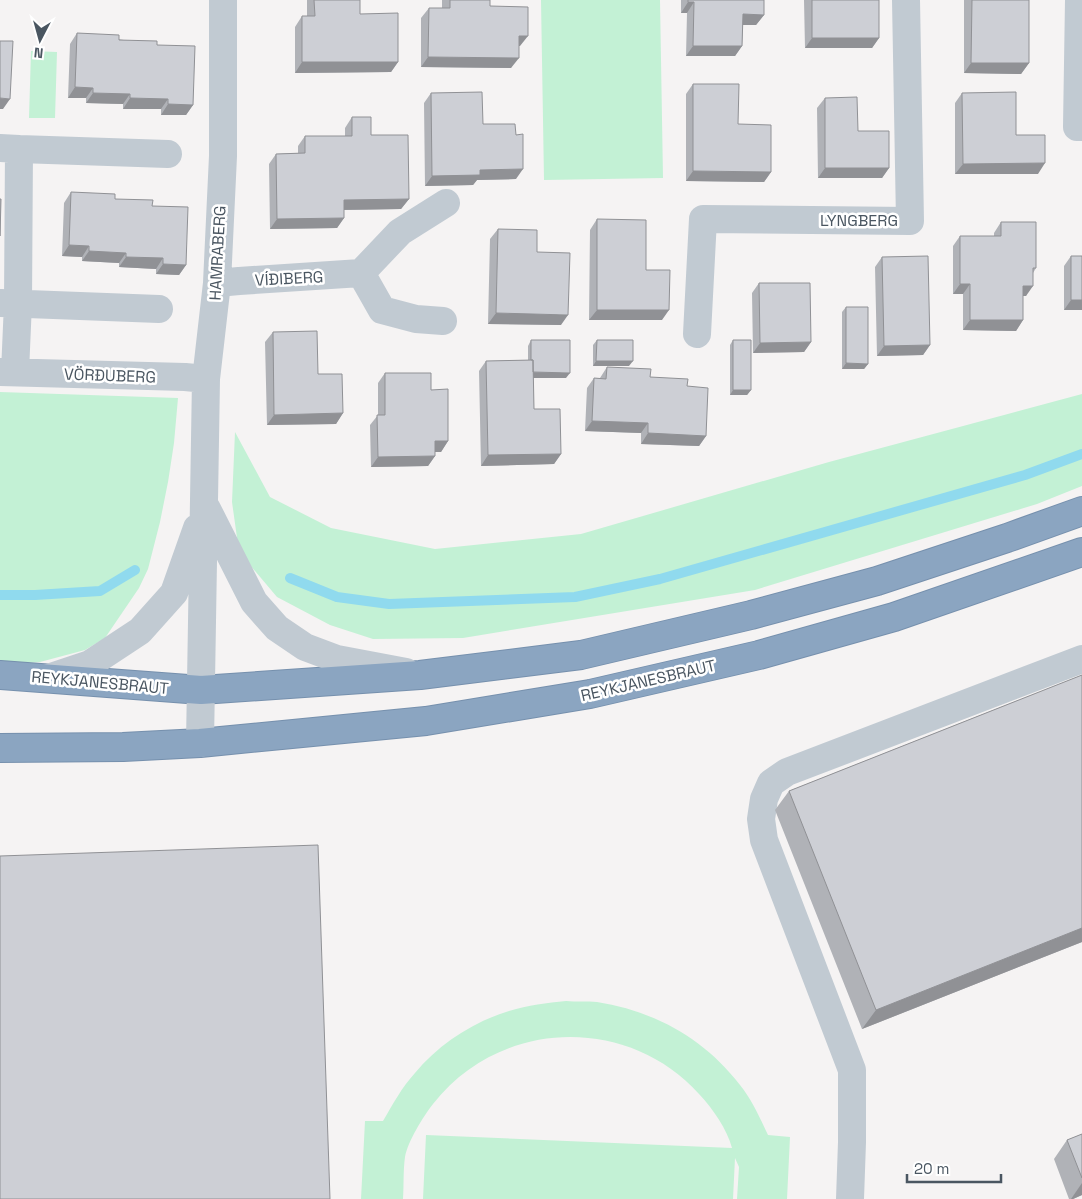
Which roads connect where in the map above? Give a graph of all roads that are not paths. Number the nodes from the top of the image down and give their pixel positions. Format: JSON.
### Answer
{"nodes":[{"id":1,"x":223,"y":0,"type":"edge"},
{"id":2,"x":906,"y":0,"type":"edge"},
{"id":3,"x":1079,"y":0,"type":"edge"},
{"id":4,"x":1082,"y":127,"type":"edge"},
{"id":5,"x":9,"y":148,"type":"edge"},
{"id":6,"x":168,"y":154,"type":"dead end"},
{"id":7,"x":446,"y":204,"type":"dead end"},
{"id":8,"x":360,"y":273,"type":"junction"},
{"id":9,"x":217,"y":283,"type":"junction"},
{"id":10,"x":9,"y":303,"type":"edge"},
{"id":11,"x":159,"y":309,"type":"dead end"},
{"id":12,"x":443,"y":321,"type":"dead end"},
{"id":13,"x":697,"y":334,"type":"dead end"},
{"id":14,"x":7,"y":372,"type":"edge"},
{"id":15,"x":206,"y":380,"type":"junction"},
{"id":16,"x":205,"y":506,"type":"junction"},
{"id":17,"x":1082,"y":511,"type":"edge"},
{"id":18,"x":1082,"y":552,"type":"edge"},
{"id":19,"x":1082,"y":659,"type":"edge"},
{"id":20,"x":0,"y":674,"type":"edge"},
{"id":21,"x":420,"y":675,"type":"junction"},
{"id":22,"x":48,"y":678,"type":"junction"},
{"id":23,"x":201,"y":690,"type":"junction"},
{"id":24,"x":200,"y":743,"type":"junction"},
{"id":25,"x":0,"y":748,"type":"edge"},
{"id":26,"x":850,"y":1199,"type":"edge"}],
"edges":[{"from":1,"to":9,"type":"street","name":"HAMRABERG"},
{"from":2,"to":13,"type":"street","name":"LYNGBERG"},
{"from":3,"to":4,"type":"street"},
{"from":5,"to":6,"type":"street","name":"VÖRÐUBERG"},
{"from":5,"to":10,"type":"street","name":"VÖRÐUBERG"},
{"from":7,"to":8,"type":"street"},
{"from":8,"to":9,"type":"street","name":"VÍÐIBERG"},
{"from":8,"to":12,"type":"street"},
{"from":9,"to":15,"type":"street","name":"HAMRABERG"},
{"from":10,"to":11,"type":"street"},
{"from":10,"to":14,"type":"street","name":"VÖRÐUBERG"},
{"from":14,"to":15,"type":"street","name":"VÖRÐUBERG"},
{"from":15,"to":16,"type":"street","name":"HAMRABERG"},
{"from":16,"to":21,"type":"street"},
{"from":16,"to":22,"type":"street"},
{"from":16,"to":23,"type":"street"},
{"from":17,"to":21,"type":"highway","name":"REYKJANESBRAUT"},
{"from":18,"to":24,"type":"highway","name":"REYKJANESBRAUT"},
{"from":19,"to":26,"type":"street"},
{"from":20,"to":22,"type":"highway","name":"REYKJANESBRAUT"},
{"from":21,"to":23,"type":"highway","name":"REYKJANESBRAUT"},
{"from":22,"to":23,"type":"highway","name":"REYKJANESBRAUT"},
{"from":23,"to":24,"type":"street"},
{"from":24,"to":25,"type":"highway","name":"REYKJANESBRAUT"}]}
